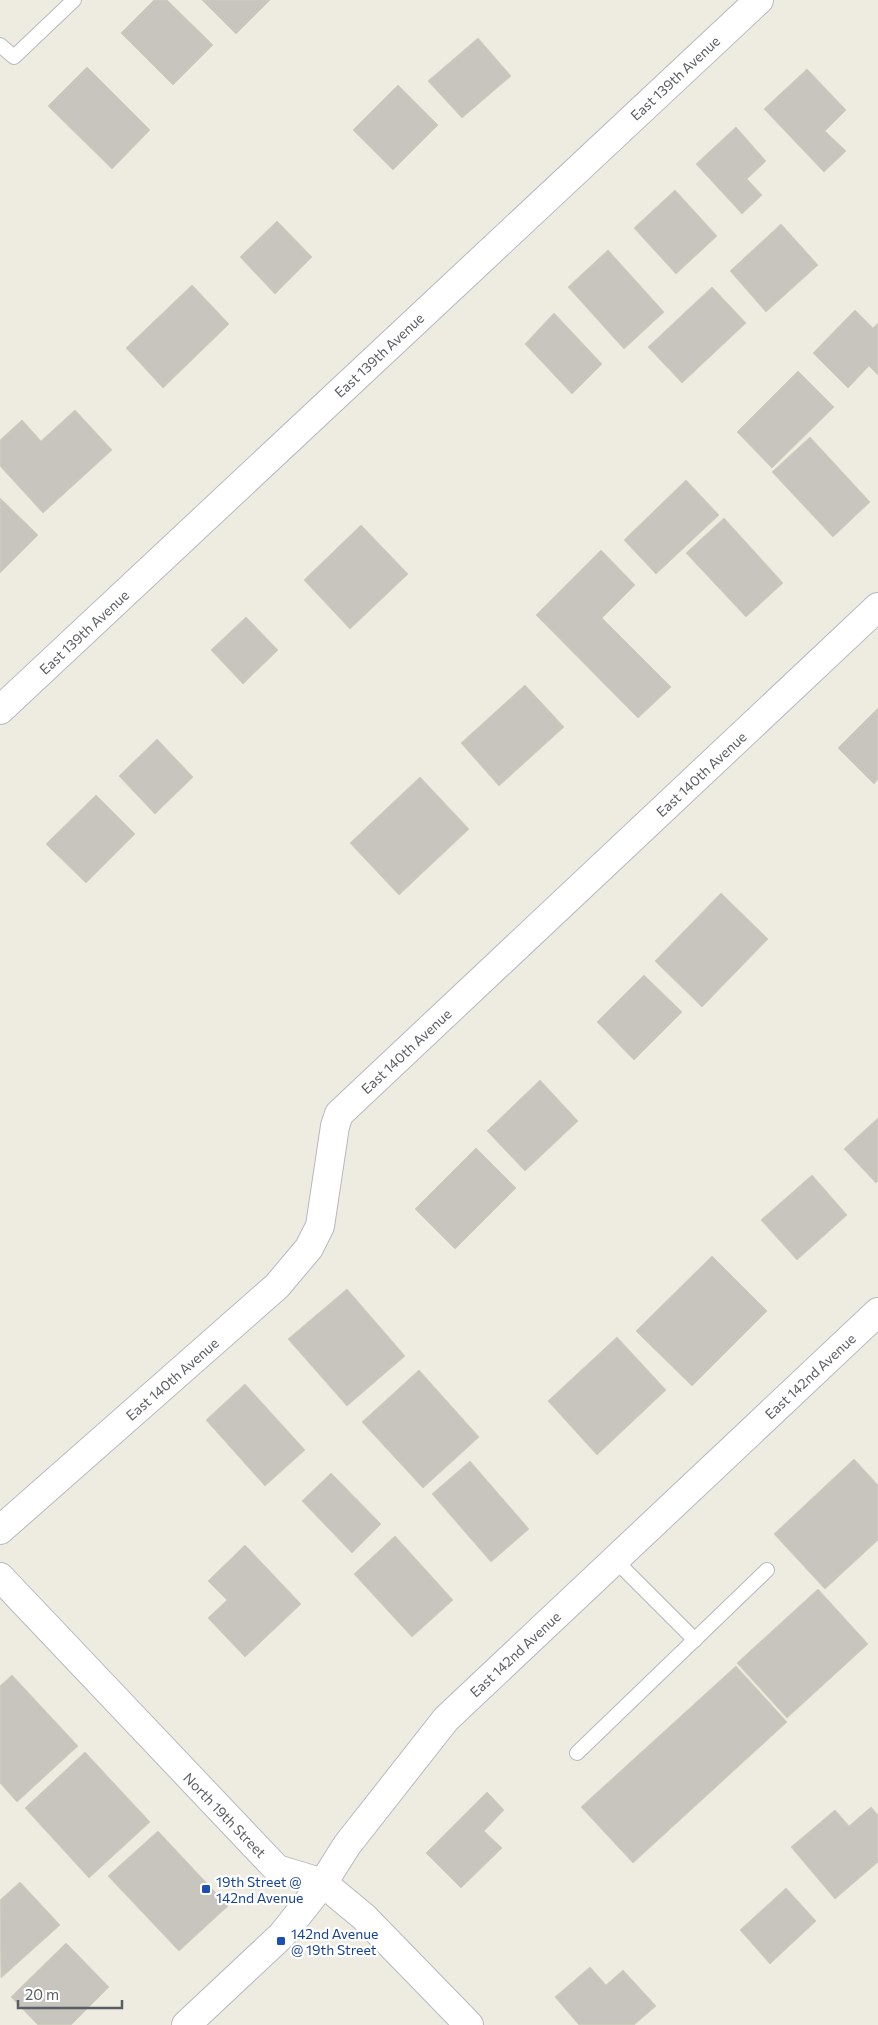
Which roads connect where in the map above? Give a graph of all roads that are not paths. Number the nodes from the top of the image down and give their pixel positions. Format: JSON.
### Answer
{"nodes":[{"id":1,"x":74,"y":0,"type":"edge"},
{"id":2,"x":759,"y":0,"type":"edge"},
{"id":3,"x":0,"y":45,"type":"edge"},
{"id":4,"x":878,"y":607,"type":"edge"},
{"id":5,"x":0,"y":710,"type":"edge"},
{"id":6,"x":878,"y":1312,"type":"edge"},
{"id":7,"x":0,"y":1530,"type":"edge"},
{"id":8,"x":615,"y":1560,"type":"junction"},
{"id":9,"x":767,"y":1570,"type":"dead end"},
{"id":10,"x":0,"y":1578,"type":"edge"},
{"id":11,"x":695,"y":1640,"type":"junction"},
{"id":12,"x":577,"y":1753,"type":"dead end"},
{"id":13,"x":323,"y":1883,"type":"junction"},
{"id":14,"x":186,"y":2025,"type":"edge"},
{"id":15,"x":469,"y":2025,"type":"edge"}],
"edges":[{"from":1,"to":3,"type":"lane"},
{"from":2,"to":5,"type":"street","name":"East 139th Avenue"},
{"from":4,"to":7,"type":"street","name":"East 140th Avenue"},
{"from":6,"to":8,"type":"street","name":"East 142nd Avenue"},
{"from":8,"to":11,"type":"lane"},
{"from":8,"to":13,"type":"street","name":"East 142nd Avenue"},
{"from":9,"to":11,"type":"lane"},
{"from":10,"to":13,"type":"street","name":"North 19th Street"},
{"from":11,"to":12,"type":"lane"},
{"from":13,"to":14,"type":"street","name":"East 142nd Avenue"},
{"from":13,"to":15,"type":"street","name":"North 19th Street"}]}
